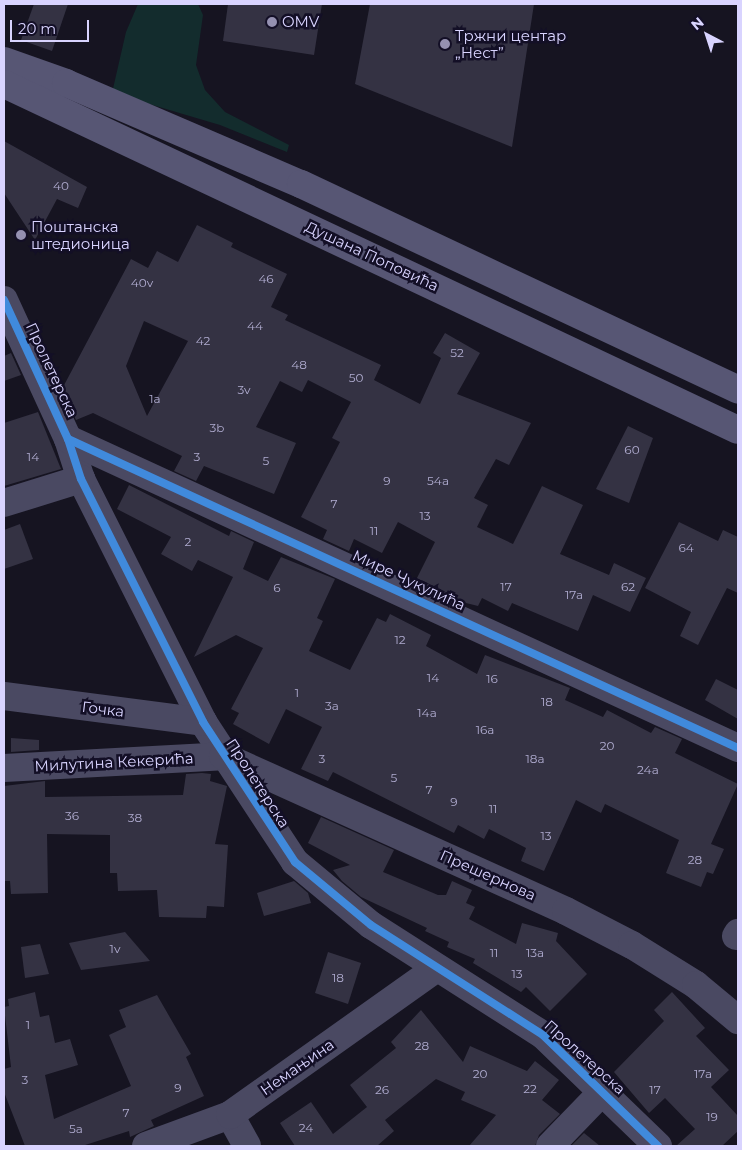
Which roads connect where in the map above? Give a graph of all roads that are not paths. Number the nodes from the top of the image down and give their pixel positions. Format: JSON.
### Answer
{"nodes":[{"id":1,"x":4,"y":61,"type":"edge"},
{"id":2,"x":4,"y":84,"type":"edge"},
{"id":3,"x":4,"y":300,"type":"edge"},
{"id":4,"x":738,"y":390,"type":"edge"},
{"id":5,"x":738,"y":430,"type":"edge"},
{"id":6,"x":68,"y":439,"type":"junction"},
{"id":7,"x":81,"y":479,"type":"junction"},
{"id":8,"x":4,"y":503,"type":"edge"},
{"id":9,"x":4,"y":696,"type":"edge"},
{"id":10,"x":203,"y":722,"type":"junction"},
{"id":11,"x":738,"y":748,"type":"edge"},
{"id":12,"x":223,"y":756,"type":"junction"},
{"id":13,"x":4,"y":768,"type":"edge"},
{"id":14,"x":437,"y":968,"type":"junction"},
{"id":15,"x":738,"y":1020,"type":"edge"},
{"id":16,"x":604,"y":1090,"type":"junction"},
{"id":17,"x":230,"y":1115,"type":"junction"},
{"id":18,"x":146,"y":1146,"type":"edge"},
{"id":19,"x":247,"y":1146,"type":"edge"},
{"id":20,"x":550,"y":1146,"type":"edge"},
{"id":21,"x":658,"y":1146,"type":"edge"}],
"edges":[{"from":1,"to":4,"type":"main road"},
{"from":2,"to":5,"type":"main road","name":"Душана Поповића"},
{"from":3,"to":6,"type":"street","name":"Пролетерска"},
{"from":6,"to":7,"type":"street","name":"Пролетерска"},
{"from":6,"to":11,"type":"street","name":"Мире Чукулића"},
{"from":7,"to":8,"type":"street"},
{"from":7,"to":10,"type":"street","name":"Пролетерска"},
{"from":9,"to":10,"type":"street","name":"Гочка"},
{"from":10,"to":12,"type":"street","name":"Пролетерска"},
{"from":12,"to":13,"type":"street","name":"Милутина Кекерића"},
{"from":12,"to":14,"type":"street","name":"Пролетерска"},
{"from":12,"to":15,"type":"street","name":"Прешернова"},
{"from":14,"to":16,"type":"street","name":"Пролетерска"},
{"from":14,"to":17,"type":"street","name":"Немањина"},
{"from":16,"to":20,"type":"street"},
{"from":16,"to":21,"type":"street","name":"Пролетерска"},
{"from":17,"to":18,"type":"street","name":"Немањина"},
{"from":17,"to":19,"type":"street"}]}
